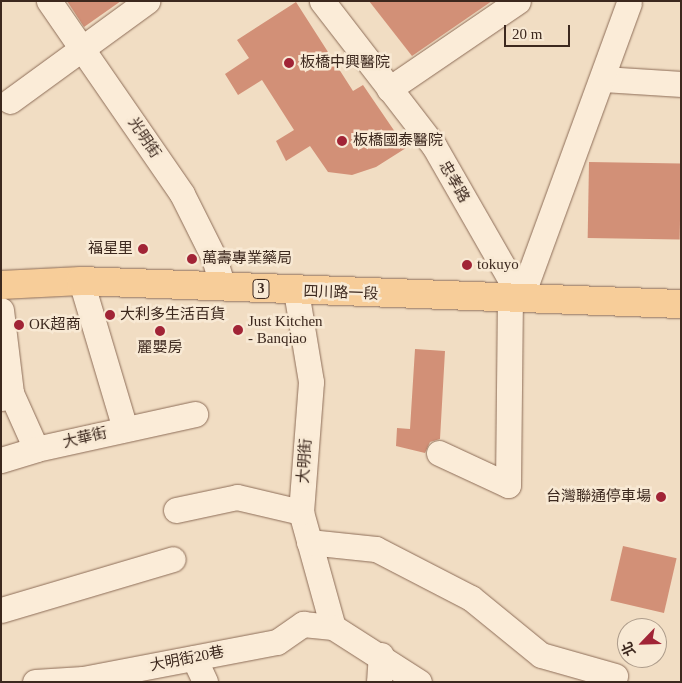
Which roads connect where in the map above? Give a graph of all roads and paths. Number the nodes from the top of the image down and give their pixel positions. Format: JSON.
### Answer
{"nodes":[{"id":1,"x":49,"y":1,"type":"edge"},
{"id":2,"x":147,"y":1,"type":"edge"},
{"id":3,"x":518,"y":1,"type":"edge"},
{"id":4,"x":630,"y":3,"type":"dead end"},
{"id":5,"x":329,"y":4,"type":"edge"},
{"id":6,"x":84,"y":49,"type":"junction"},
{"id":7,"x":604,"y":79,"type":"junction"},
{"id":8,"x":681,"y":84,"type":"edge"},
{"id":9,"x":389,"y":89,"type":"junction"},
{"id":10,"x":10,"y":100,"type":"dead end"},
{"id":11,"x":81,"y":280,"type":"junction"},
{"id":12,"x":1,"y":285,"type":"edge"},
{"id":13,"x":222,"y":286,"type":"junction"},
{"id":14,"x":296,"y":291,"type":"junction"},
{"id":15,"x":516,"y":298,"type":"junction"},
{"id":16,"x":681,"y":304,"type":"edge"},
{"id":17,"x":1,"y":310,"type":"edge"},
{"id":18,"x":6,"y":396,"type":"edge"},
{"id":19,"x":195,"y":414,"type":"dead end"},
{"id":20,"x":125,"y":429,"type":"junction"},
{"id":21,"x":36,"y":449,"type":"junction"},
{"id":22,"x":439,"y":453,"type":"dead end"},
{"id":23,"x":1,"y":460,"type":"edge"},
{"id":24,"x":176,"y":510,"type":"dead end"},
{"id":25,"x":301,"y":512,"type":"junction"},
{"id":26,"x":309,"y":542,"type":"junction"},
{"id":27,"x":173,"y":559,"type":"dead end"},
{"id":28,"x":1,"y":610,"type":"edge"},
{"id":29,"x":332,"y":627,"type":"junction"},
{"id":30,"x":381,"y":655,"type":"junction"},
{"id":31,"x":194,"y":658,"type":"junction"},
{"id":32,"x":615,"y":676,"type":"dead end"},
{"id":33,"x":84,"y":680,"type":"edge"},
{"id":34,"x":35,"y":682,"type":"edge"},
{"id":35,"x":205,"y":682,"type":"edge"},
{"id":36,"x":379,"y":682,"type":"edge"},
{"id":37,"x":419,"y":682,"type":"edge"}],
"edges":[{"from":1,"to":6,"type":"street","name":"光明街"},
{"from":2,"to":6,"type":"street"},
{"from":3,"to":9,"type":"street"},
{"from":4,"to":7,"type":"street"},
{"from":5,"to":9,"type":"street","name":"忠孝路"},
{"from":6,"to":10,"type":"street"},
{"from":6,"to":13,"type":"street","name":"光明街"},
{"from":7,"to":8,"type":"street"},
{"from":7,"to":15,"type":"street"},
{"from":9,"to":15,"type":"street","name":"忠孝路"},
{"from":11,"to":12,"type":"main road","name":"四川路一段","number":"3"},
{"from":11,"to":13,"type":"main road","name":"四川路一段","number":"3"},
{"from":11,"to":20,"type":"street"},
{"from":13,"to":14,"type":"main road","name":"四川路一段","number":"3"},
{"from":14,"to":15,"type":"main road","name":"四川路一段","number":"3"},
{"from":14,"to":25,"type":"street","name":"大明街"},
{"from":15,"to":16,"type":"main road","name":"四川路一段","number":"3"},
{"from":15,"to":22,"type":"street"},
{"from":17,"to":18,"type":"street"},
{"from":18,"to":21,"type":"street"},
{"from":19,"to":20,"type":"street","name":"大華街"},
{"from":20,"to":21,"type":"street","name":"大華街"},
{"from":21,"to":23,"type":"street","name":"大華街"},
{"from":24,"to":25,"type":"street"},
{"from":25,"to":26,"type":"street","name":"大明街"},
{"from":26,"to":29,"type":"street","name":"大明街"},
{"from":26,"to":32,"type":"street"},
{"from":27,"to":28,"type":"street"},
{"from":29,"to":30,"type":"street"},
{"from":29,"to":31,"type":"street","name":"大明街20巷"},
{"from":30,"to":36,"type":"street"},
{"from":30,"to":37,"type":"street"},
{"from":31,"to":33,"type":"street","name":"大明街20巷"},
{"from":31,"to":35,"type":"street"},
{"from":33,"to":34,"type":"street","name":"大明街20巷"}]}
